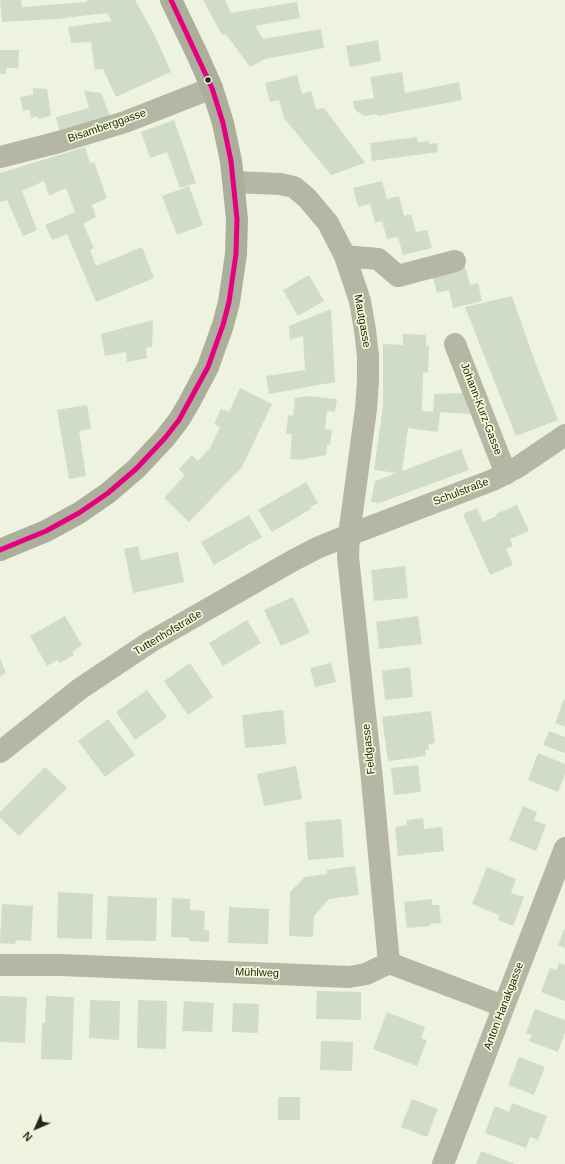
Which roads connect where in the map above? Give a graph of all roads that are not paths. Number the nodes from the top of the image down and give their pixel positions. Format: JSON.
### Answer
{"nodes":[{"id":1,"x":171,"y":0,"type":"edge"},
{"id":2,"x":212,"y":88,"type":"junction"},
{"id":3,"x":0,"y":157,"type":"edge"},
{"id":4,"x":234,"y":182,"type":"junction"},
{"id":5,"x":345,"y":256,"type":"junction"},
{"id":6,"x":455,"y":261,"type":"dead end"},
{"id":7,"x":455,"y":344,"type":"dead end"},
{"id":8,"x":565,"y":435,"type":"edge"},
{"id":9,"x":506,"y":474,"type":"junction"},
{"id":10,"x":349,"y":535,"type":"junction"},
{"id":11,"x":0,"y":550,"type":"edge"},
{"id":12,"x":0,"y":752,"type":"edge"},
{"id":13,"x":565,"y":848,"type":"edge"},
{"id":14,"x":389,"y":963,"type":"junction"},
{"id":15,"x":0,"y":965,"type":"edge"},
{"id":16,"x":503,"y":1006,"type":"junction"},
{"id":17,"x":443,"y":1164,"type":"edge"}],
"edges":[{"from":1,"to":2,"type":"main road"},
{"from":2,"to":3,"type":"street","name":"Bisamberggasse"},
{"from":2,"to":4,"type":"main road"},
{"from":4,"to":5,"type":"street","name":"Mautgasse"},
{"from":4,"to":11,"type":"main road"},
{"from":5,"to":6,"type":"street"},
{"from":5,"to":10,"type":"street","name":"Mautgasse"},
{"from":7,"to":9,"type":"street","name":"Johann-Kurz-Gasse"},
{"from":8,"to":9,"type":"street","name":"Schulstraße"},
{"from":9,"to":10,"type":"street","name":"Schulstraße"},
{"from":10,"to":12,"type":"street","name":"Tuttenhofstraße"},
{"from":10,"to":14,"type":"street","name":"Feldgasse"},
{"from":13,"to":16,"type":"street","name":"Anton Hanakgasse"},
{"from":14,"to":15,"type":"street","name":"Mühlweg"},
{"from":14,"to":16,"type":"street"},
{"from":16,"to":17,"type":"street","name":"Anton Hanakgasse"}]}
